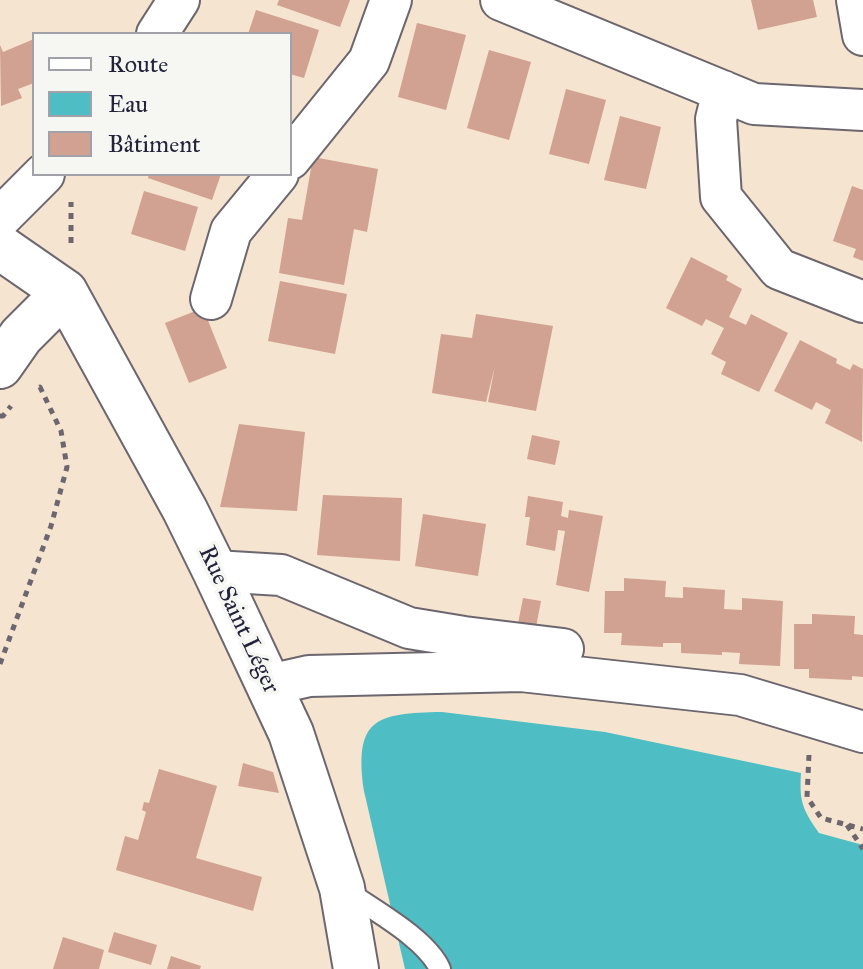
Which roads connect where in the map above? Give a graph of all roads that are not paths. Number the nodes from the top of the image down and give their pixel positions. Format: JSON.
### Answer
{"nodes":[{"id":1,"x":179,"y":0,"type":"edge"},
{"id":2,"x":391,"y":0,"type":"edge"},
{"id":3,"x":501,"y":0,"type":"edge"},
{"id":4,"x":857,"y":0,"type":"edge"},
{"id":5,"x":158,"y":32,"type":"edge"},
{"id":6,"x":863,"y":35,"type":"edge"},
{"id":7,"x":723,"y":91,"type":"junction"},
{"id":8,"x":863,"y":110,"type":"edge"},
{"id":9,"x":292,"y":157,"type":"edge"},
{"id":10,"x":42,"y":176,"type":"edge"},
{"id":11,"x":276,"y":176,"type":"edge"},
{"id":12,"x":0,"y":218,"type":"edge"},
{"id":13,"x":8,"y":252,"type":"edge"},
{"id":14,"x":65,"y":292,"type":"junction"},
{"id":15,"x":211,"y":299,"type":"dead end"},
{"id":16,"x":863,"y":302,"type":"edge"},
{"id":17,"x":0,"y":366,"type":"edge"},
{"id":18,"x":215,"y":571,"type":"junction"},
{"id":19,"x":573,"y":650,"type":"dead end"},
{"id":20,"x":269,"y":685,"type":"junction"},
{"id":21,"x":863,"y":732,"type":"edge"},
{"id":22,"x":342,"y":888,"type":"junction"},
{"id":23,"x":356,"y":969,"type":"edge"},
{"id":24,"x":440,"y":969,"type":"edge"}],
"edges":[{"from":1,"to":5,"type":"street"},
{"from":2,"to":9,"type":"street"},
{"from":3,"to":7,"type":"street"},
{"from":4,"to":6,"type":"street"},
{"from":7,"to":8,"type":"street"},
{"from":7,"to":16,"type":"street"},
{"from":10,"to":12,"type":"street"},
{"from":11,"to":15,"type":"street"},
{"from":13,"to":14,"type":"street"},
{"from":14,"to":17,"type":"street"},
{"from":14,"to":18,"type":"street","name":"Rue Saint Léger"},
{"from":18,"to":19,"type":"street"},
{"from":18,"to":20,"type":"street","name":"Rue Saint Léger"},
{"from":20,"to":21,"type":"street"},
{"from":20,"to":22,"type":"street","name":"Rue Saint Léger"},
{"from":22,"to":23,"type":"street","name":"Rue Saint Léger"},
{"from":22,"to":24,"type":"lane"}]}
